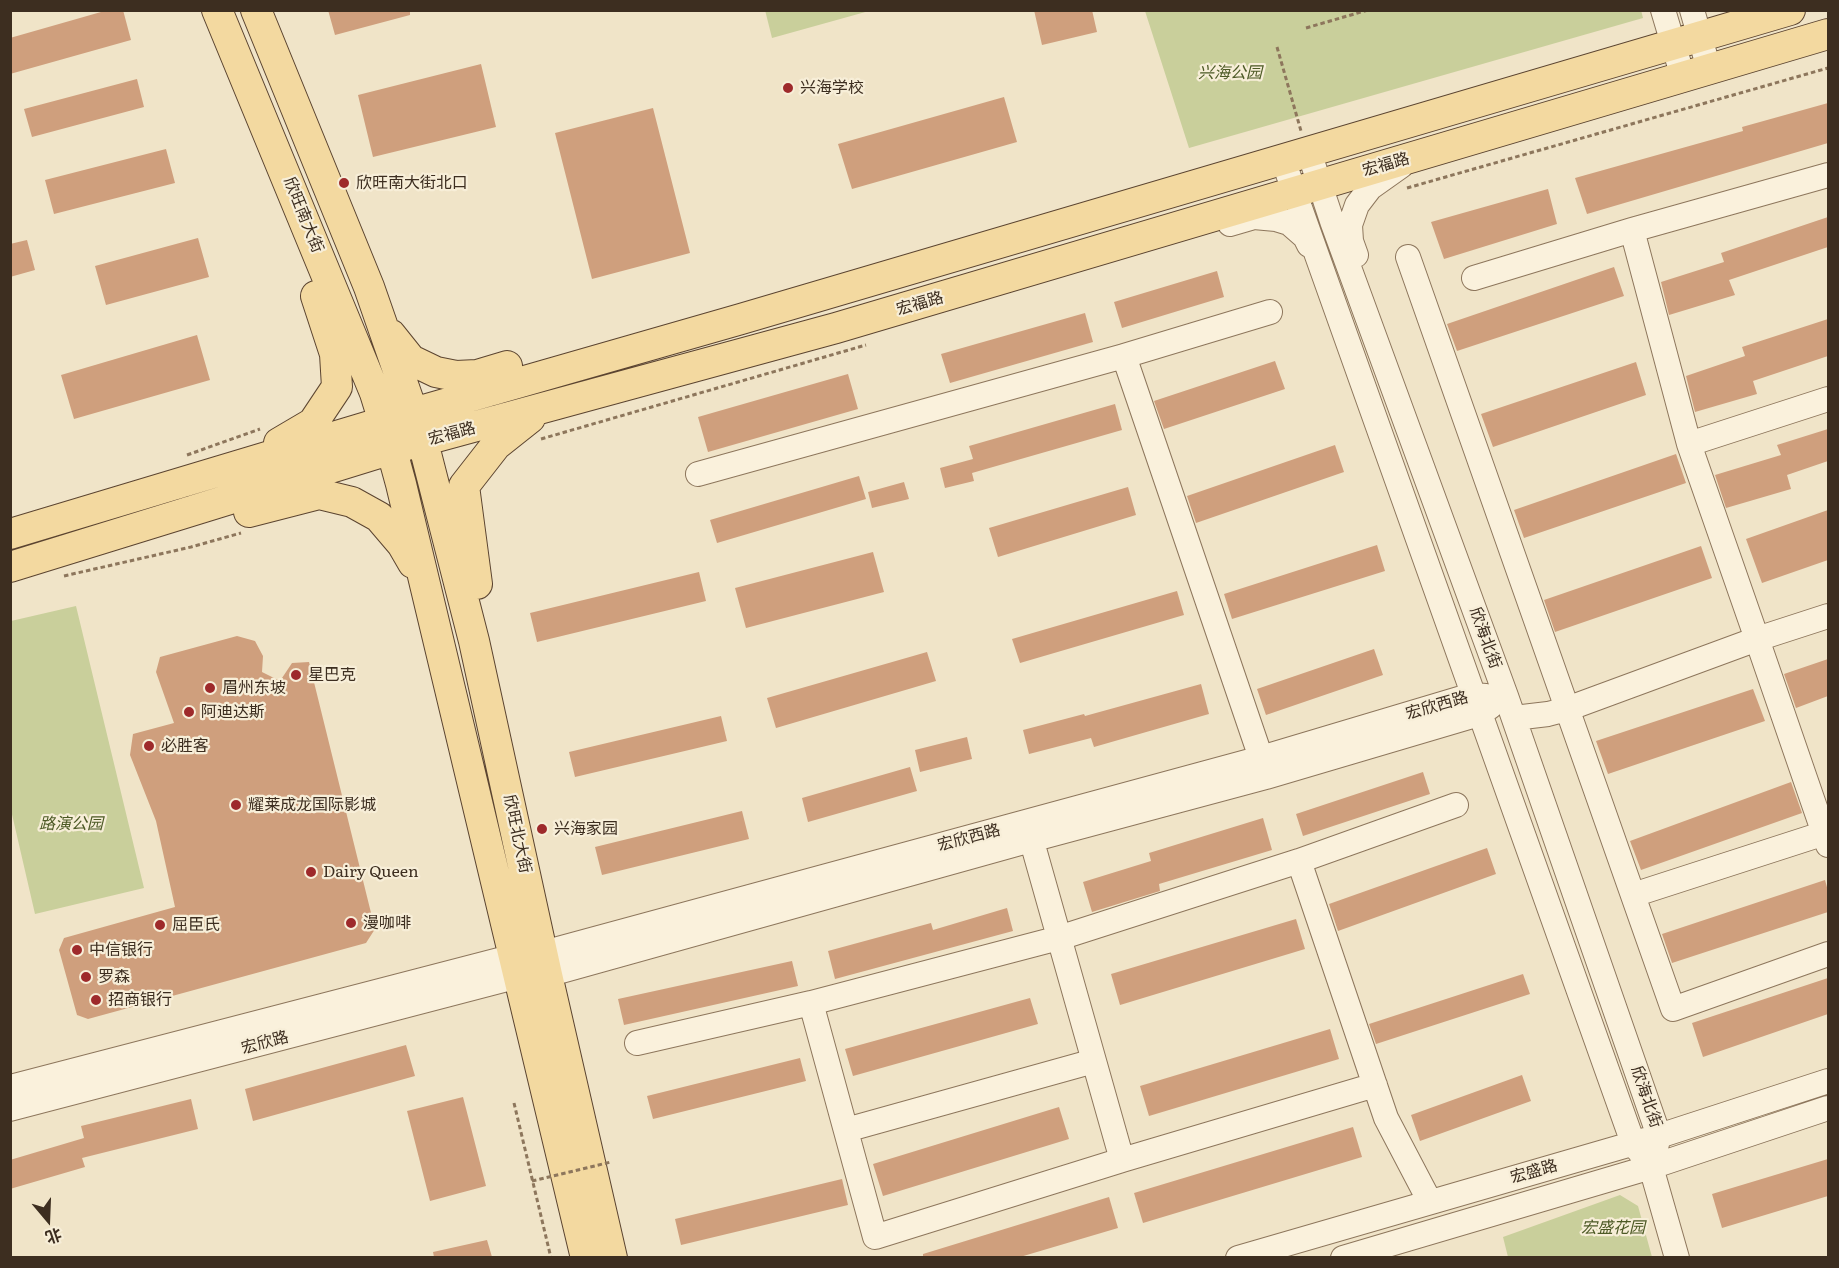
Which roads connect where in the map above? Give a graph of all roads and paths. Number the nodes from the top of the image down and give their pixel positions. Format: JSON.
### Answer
{"nodes":[{"id":1,"x":217,"y":10,"type":"edge"},
{"id":2,"x":256,"y":10,"type":"edge"},
{"id":3,"x":1368,"y":10,"type":"edge"},
{"id":4,"x":1663,"y":10,"type":"edge"},
{"id":5,"x":1790,"y":10,"type":"edge"},
{"id":6,"x":1306,"y":28,"type":"dead end"},
{"id":7,"x":1688,"y":31,"type":"edge"},
{"id":8,"x":1828,"y":34,"type":"edge"},
{"id":9,"x":1277,"y":47,"type":"dead end"},
{"id":10,"x":1828,"y":68,"type":"edge"},
{"id":11,"x":1696,"y":73,"type":"junction"},
{"id":12,"x":1298,"y":148,"type":"junction"},
{"id":13,"x":1415,"y":156,"type":"junction"},
{"id":14,"x":1828,"y":175,"type":"edge"},
{"id":15,"x":1307,"y":189,"type":"junction"},
{"id":16,"x":1398,"y":190,"type":"dead end"},
{"id":17,"x":303,"y":214,"type":"junction"},
{"id":18,"x":1632,"y":230,"type":"junction"},
{"id":19,"x":1113,"y":247,"type":"junction"},
{"id":20,"x":1407,"y":257,"type":"dead end"},
{"id":21,"x":1324,"y":277,"type":"junction"},
{"id":22,"x":1474,"y":278,"type":"dead end"},
{"id":23,"x":369,"y":287,"type":"junction"},
{"id":24,"x":1270,"y":312,"type":"dead end"},
{"id":25,"x":627,"y":351,"type":"junction"},
{"id":26,"x":1124,"y":356,"type":"junction"},
{"id":27,"x":1390,"y":379,"type":"junction"},
{"id":28,"x":1828,"y":399,"type":"edge"},
{"id":29,"x":544,"y":409,"type":"junction"},
{"id":30,"x":413,"y":413,"type":"junction"},
{"id":31,"x":265,"y":428,"type":"dead end"},
{"id":32,"x":388,"y":435,"type":"junction"},
{"id":33,"x":423,"y":441,"type":"junction"},
{"id":34,"x":1689,"y":444,"type":"junction"},
{"id":35,"x":186,"y":456,"type":"dead end"},
{"id":36,"x":223,"y":471,"type":"junction"},
{"id":37,"x":698,"y":474,"type":"dead end"},
{"id":38,"x":249,"y":531,"type":"dead end"},
{"id":39,"x":119,"y":533,"type":"junction"},
{"id":40,"x":10,"y":534,"type":"edge"},
{"id":41,"x":10,"y":567,"type":"edge"},
{"id":42,"x":59,"y":577,"type":"dead end"},
{"id":43,"x":424,"y":581,"type":"junction"},
{"id":44,"x":1828,"y":616,"type":"edge"},
{"id":45,"x":1757,"y":639,"type":"junction"},
{"id":46,"x":474,"y":641,"type":"junction"},
{"id":47,"x":1506,"y":696,"type":"junction"},
{"id":48,"x":1475,"y":705,"type":"junction"},
{"id":49,"x":1567,"y":709,"type":"junction"},
{"id":50,"x":1514,"y":718,"type":"junction"},
{"id":51,"x":1261,"y":759,"type":"junction"},
{"id":52,"x":1456,"y":805,"type":"dead end"},
{"id":53,"x":1029,"y":831,"type":"junction"},
{"id":54,"x":1827,"y":836,"type":"edge"},
{"id":55,"x":1299,"y":861,"type":"junction"},
{"id":56,"x":1633,"y":895,"type":"junction"},
{"id":57,"x":1059,"y":939,"type":"junction"},
{"id":58,"x":1828,"y":954,"type":"edge"},
{"id":59,"x":531,"y":965,"type":"junction"},
{"id":60,"x":811,"y":1003,"type":"junction"},
{"id":61,"x":637,"y":1042,"type":"dead end"},
{"id":62,"x":1094,"y":1061,"type":"junction"},
{"id":63,"x":1828,"y":1081,"type":"edge"},
{"id":64,"x":1375,"y":1084,"type":"junction"},
{"id":65,"x":10,"y":1087,"type":"edge"},
{"id":66,"x":514,"y":1103,"type":"dead end"},
{"id":67,"x":1828,"y":1108,"type":"edge"},
{"id":68,"x":10,"y":1109,"type":"edge"},
{"id":69,"x":846,"y":1130,"type":"junction"},
{"id":70,"x":1659,"y":1136,"type":"junction"},
{"id":71,"x":1633,"y":1143,"type":"junction"},
{"id":72,"x":1122,"y":1160,"type":"junction"},
{"id":73,"x":611,"y":1162,"type":"dead end"},
{"id":74,"x":1651,"y":1167,"type":"junction"},
{"id":75,"x":532,"y":1180,"type":"junction"},
{"id":76,"x":1430,"y":1202,"type":"junction"},
{"id":77,"x":550,"y":1257,"type":"edge"},
{"id":78,"x":586,"y":1257,"type":"edge"},
{"id":79,"x":612,"y":1257,"type":"edge"},
{"id":80,"x":1238,"y":1257,"type":"edge"},
{"id":81,"x":1343,"y":1257,"type":"edge"},
{"id":82,"x":1677,"y":1257,"type":"edge"}],
"edges":[{"from":1,"to":17,"type":"main road","name":"欣旺南大街"},
{"from":2,"to":23,"type":"main road","name":"欣旺南大街"},
{"from":3,"to":6,"type":"path"},
{"from":4,"to":7,"type":"street"},
{"from":5,"to":7,"type":"main road","name":"宏福路"},
{"from":7,"to":11,"type":"street"},
{"from":7,"to":12,"type":"main road","name":"宏福路"},
{"from":8,"to":11,"type":"main road","name":"宏福路"},
{"from":9,"to":12,"type":"path"},
{"from":10,"to":16,"type":"path","name":"宏福路"},
{"from":11,"to":13,"type":"main road","name":"宏福路"},
{"from":12,"to":15,"type":"street","name":"欣海北街"},
{"from":12,"to":25,"type":"main road","name":"宏福路"},
{"from":13,"to":15,"type":"main road","name":"宏福路"},
{"from":13,"to":27,"type":"street"},
{"from":14,"to":18,"type":"street"},
{"from":15,"to":19,"type":"main road","name":"宏福路"},
{"from":15,"to":21,"type":"street","name":"欣海北街"},
{"from":15,"to":27,"type":"street","name":"欣海北街"},
{"from":17,"to":32,"type":"main road","name":"欣旺南大街"},
{"from":17,"to":36,"type":"main road"},
{"from":18,"to":22,"type":"street"},
{"from":18,"to":34,"type":"street"},
{"from":19,"to":21,"type":"street"},
{"from":19,"to":29,"type":"main road","name":"宏福路"},
{"from":20,"to":49,"type":"street"},
{"from":21,"to":48,"type":"street","name":"欣海北街"},
{"from":23,"to":25,"type":"main road"},
{"from":23,"to":30,"type":"main road","name":"欣旺南大街"},
{"from":24,"to":26,"type":"street"},
{"from":25,"to":30,"type":"main road","name":"宏福路"},
{"from":26,"to":37,"type":"street"},
{"from":26,"to":51,"type":"street"},
{"from":27,"to":47,"type":"street","name":"欣海北街"},
{"from":28,"to":34,"type":"street"},
{"from":29,"to":33,"type":"main road","name":"宏福路"},
{"from":29,"to":46,"type":"main road"},
{"from":30,"to":32,"type":"main road","name":"宏福路"},
{"from":30,"to":33,"type":"main road","name":"欣旺北大街"},
{"from":31,"to":35,"type":"path"},
{"from":32,"to":33,"type":"main road","name":"宏福路"},
{"from":32,"to":36,"type":"main road","name":"宏福路"},
{"from":32,"to":39,"type":"main road","name":"宏福路"},
{"from":32,"to":43,"type":"main road","name":"欣旺北大街"},
{"from":33,"to":46,"type":"main road","name":"欣旺北大街"},
{"from":34,"to":45,"type":"street"},
{"from":36,"to":40,"type":"main road","name":"宏福路"},
{"from":38,"to":42,"type":"path"},
{"from":39,"to":41,"type":"main road","name":"宏福路"},
{"from":39,"to":43,"type":"main road"},
{"from":43,"to":59,"type":"main road","name":"欣旺北大街"},
{"from":44,"to":45,"type":"street"},
{"from":45,"to":49,"type":"street"},
{"from":45,"to":54,"type":"street"},
{"from":46,"to":59,"type":"main road","name":"欣旺北大街"},
{"from":47,"to":48,"type":"street","name":"宏欣西路"},
{"from":47,"to":50,"type":"street","name":"欣海北街"},
{"from":48,"to":51,"type":"street","name":"宏欣西路"},
{"from":48,"to":53,"type":"street","name":"宏欣西路"},
{"from":48,"to":71,"type":"street","name":"欣海北街"},
{"from":49,"to":50,"type":"street"},
{"from":49,"to":56,"type":"street"},
{"from":50,"to":70,"type":"street","name":"欣海北街"},
{"from":51,"to":53,"type":"street","name":"宏欣西路"},
{"from":52,"to":55,"type":"street"},
{"from":53,"to":57,"type":"street"},
{"from":53,"to":59,"type":"street","name":"宏欣西路"},
{"from":54,"to":56,"type":"street"},
{"from":55,"to":57,"type":"street"},
{"from":55,"to":64,"type":"street"},
{"from":56,"to":58,"type":"street"},
{"from":57,"to":60,"type":"street"},
{"from":57,"to":62,"type":"street"},
{"from":59,"to":65,"type":"street","name":"宏欣路"},
{"from":59,"to":68,"type":"street","name":"宏欣路"},
{"from":59,"to":78,"type":"main road","name":"欣旺北大街"},
{"from":59,"to":79,"type":"main road","name":"欣旺北大街"},
{"from":60,"to":61,"type":"street"},
{"from":60,"to":69,"type":"street"},
{"from":62,"to":69,"type":"street"},
{"from":62,"to":72,"type":"street"},
{"from":63,"to":70,"type":"street","name":"宏盛路"},
{"from":64,"to":72,"type":"street"},
{"from":64,"to":76,"type":"street"},
{"from":66,"to":75,"type":"path"},
{"from":67,"to":74,"type":"street","name":"宏盛路"},
{"from":69,"to":72,"type":"street"},
{"from":70,"to":71,"type":"street","name":"宏盛路"},
{"from":70,"to":74,"type":"street","name":"欣海北街"},
{"from":71,"to":74,"type":"street","name":"欣海北街"},
{"from":71,"to":76,"type":"street","name":"宏盛路"},
{"from":73,"to":75,"type":"path","bridge":true},
{"from":74,"to":81,"type":"street","name":"宏盛路"},
{"from":74,"to":82,"type":"street"},
{"from":75,"to":77,"type":"path"},
{"from":76,"to":80,"type":"street","name":"宏盛路"}]}
